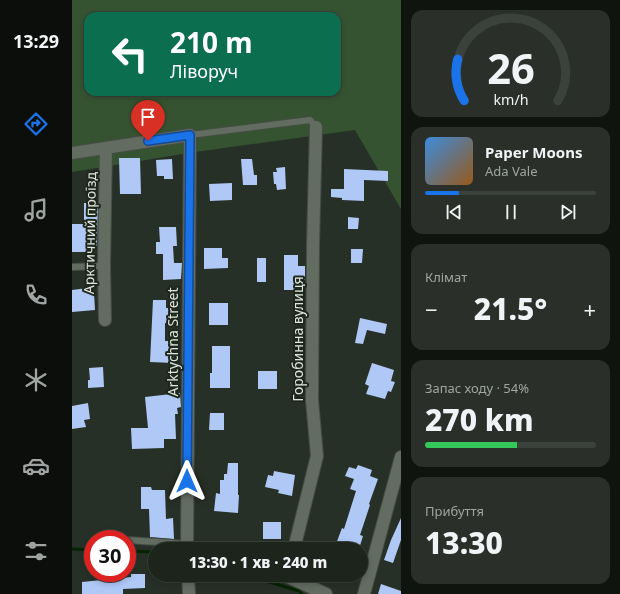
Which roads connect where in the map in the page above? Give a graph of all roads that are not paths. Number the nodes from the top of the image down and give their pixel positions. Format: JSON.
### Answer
{"nodes":[{"id":1,"x":316,"y":127,"type":"joint"},
{"id":2,"x":190,"y":135,"type":"junction"},
{"id":3,"x":106,"y":148,"type":"junction"},
{"id":4,"x":72,"y":153,"type":"edge"},
{"id":5,"x":104,"y":266,"type":"junction"},
{"id":6,"x":72,"y":267,"type":"edge"},
{"id":7,"x":105,"y":320,"type":"dead end"},
{"id":8,"x":401,"y":457,"type":"edge"},
{"id":9,"x":136,"y":541,"type":"edge"},
{"id":10,"x":148,"y":542,"type":"edge"},
{"id":11,"x":187,"y":542,"type":"edge"},
{"id":12,"x":296,"y":542,"type":"edge"},
{"id":13,"x":188,"y":582,"type":"edge"},
{"id":14,"x":301,"y":582,"type":"edge"},
{"id":15,"x":189,"y":594,"type":"edge"},
{"id":16,"x":326,"y":594,"type":"edge"},
{"id":17,"x":364,"y":594,"type":"edge"}],
"edges":[{"from":1,"to":2,"type":"lane"},
{"from":1,"to":12,"type":"street","name":"Горобинна вулиця"},
{"from":2,"to":3,"type":"street"},
{"from":2,"to":11,"type":"street","name":"Arktychna Street"},
{"from":3,"to":4,"type":"street"},
{"from":3,"to":5,"type":"street","name":"Арктичний проїзд"},
{"from":5,"to":6,"type":"lane"},
{"from":5,"to":7,"type":"street","name":"Арктичний проїзд"},
{"from":8,"to":17,"type":"street"},
{"from":9,"to":10,"type":"lane"},
{"from":13,"to":15,"type":"street"},
{"from":14,"to":16,"type":"street"}]}
